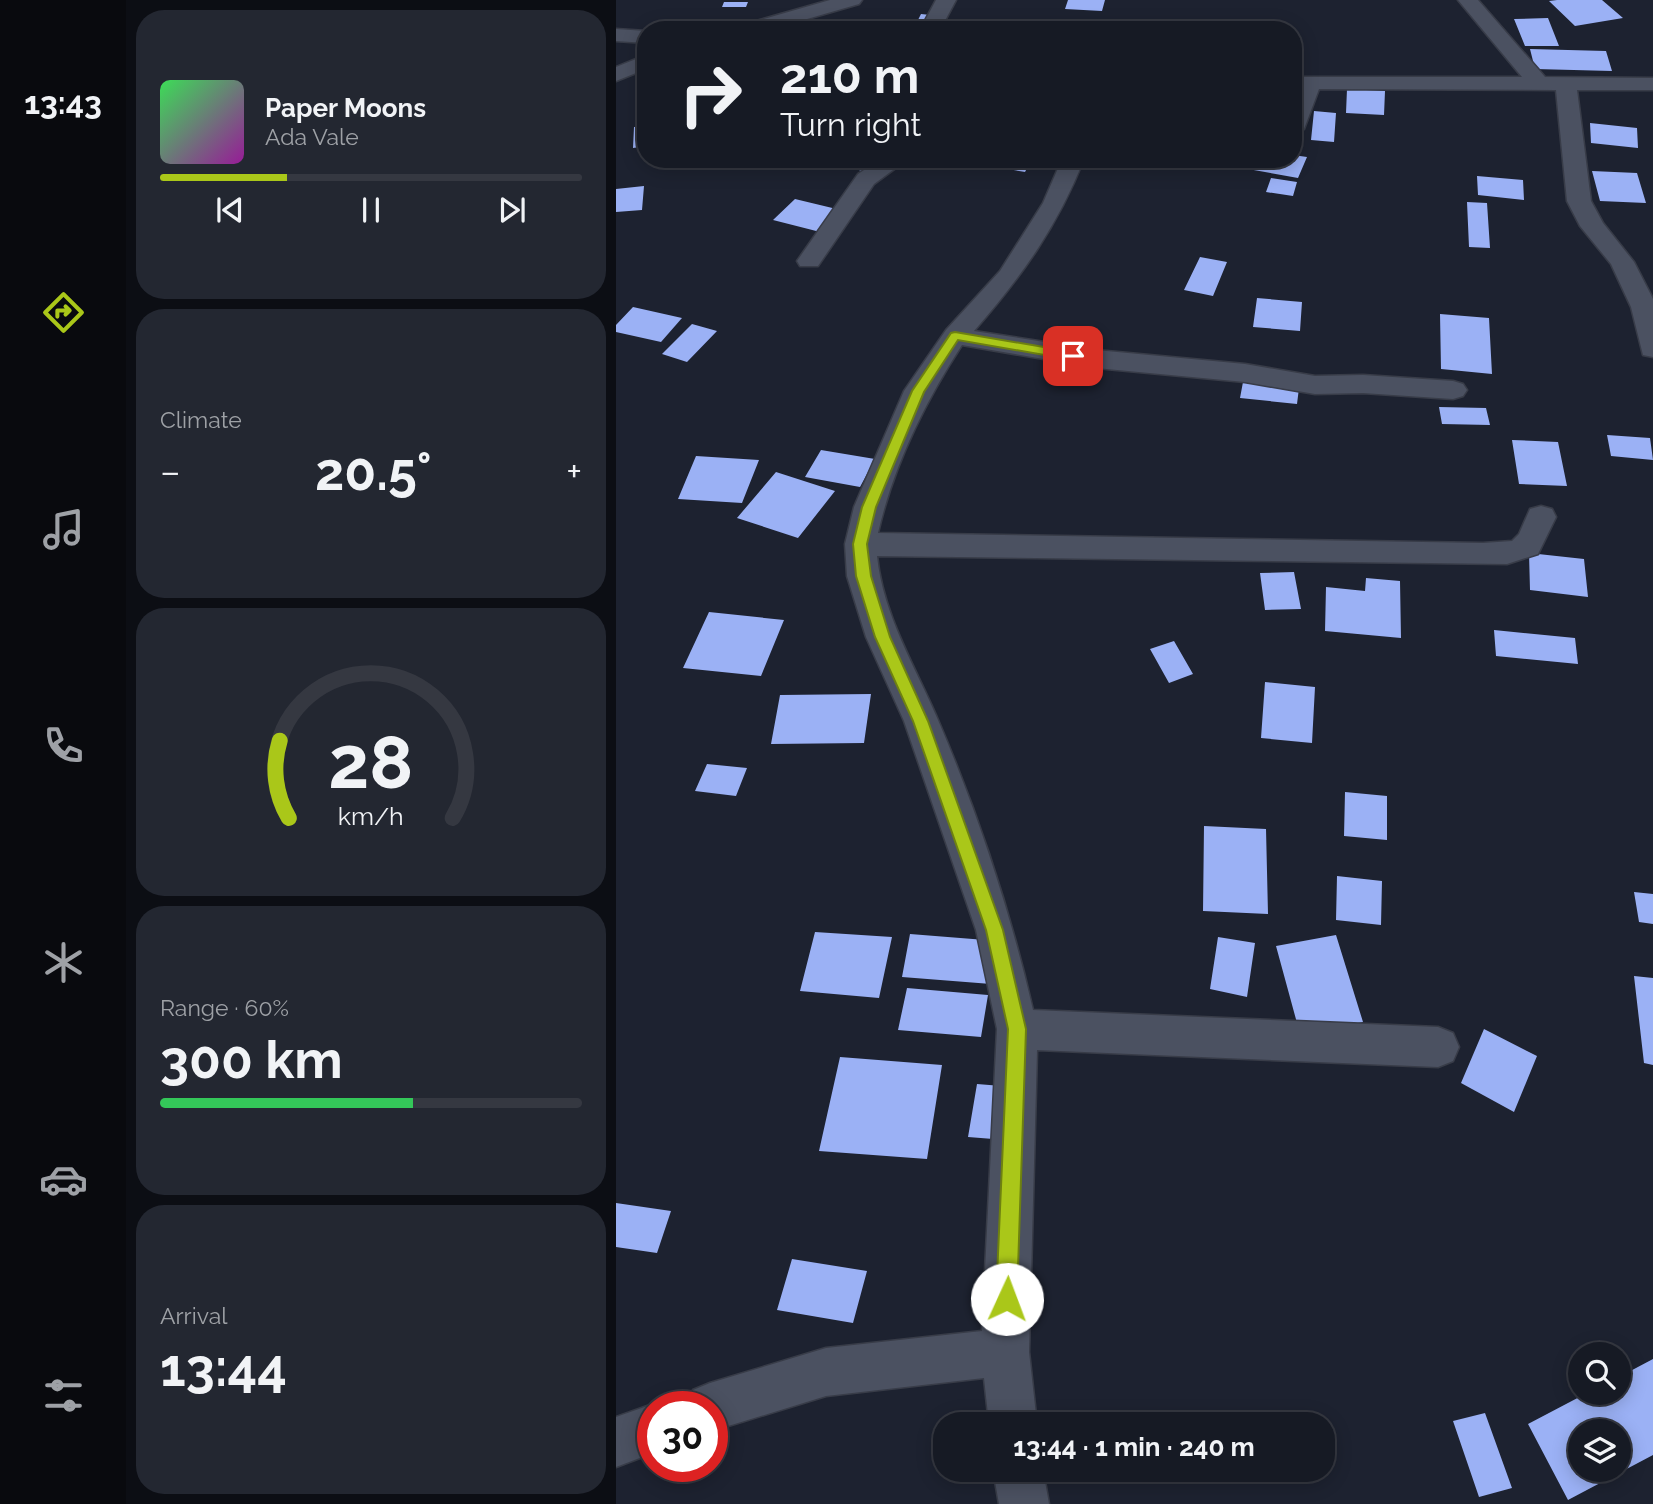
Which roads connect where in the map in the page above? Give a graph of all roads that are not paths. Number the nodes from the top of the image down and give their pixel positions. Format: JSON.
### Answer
{"nodes":[{"id":1,"x":852,"y":0,"type":"edge"},
{"id":2,"x":946,"y":0,"type":"edge"},
{"id":3,"x":1468,"y":0,"type":"edge"},
{"id":4,"x":778,"y":21,"type":"edge"},
{"id":5,"x":935,"y":21,"type":"edge"},
{"id":6,"x":616,"y":35,"type":"edge"},
{"id":7,"x":637,"y":36,"type":"edge"},
{"id":8,"x":637,"y":65,"type":"edge"},
{"id":9,"x":616,"y":75,"type":"edge"},
{"id":10,"x":1302,"y":83,"type":"edge"},
{"id":11,"x":1539,"y":84,"type":"junction"},
{"id":12,"x":1566,"y":84,"type":"junction"},
{"id":13,"x":1653,"y":84,"type":"edge"},
{"id":14,"x":883,"y":168,"type":"edge"},
{"id":15,"x":1069,"y":168,"type":"edge"},
{"id":16,"x":809,"y":261,"type":"dead end"},
{"id":17,"x":955,"y":336,"type":"junction"},
{"id":18,"x":1652,"y":349,"type":"edge"},
{"id":19,"x":1453,"y":390,"type":"dead end"},
{"id":20,"x":1541,"y":517,"type":"dead end"},
{"id":21,"x":860,"y":544,"type":"junction"},
{"id":22,"x":1017,"y":1029,"type":"junction"},
{"id":23,"x":1438,"y":1047,"type":"dead end"},
{"id":24,"x":1005,"y":1352,"type":"junction"},
{"id":25,"x":728,"y":1402,"type":"edge"},
{"id":26,"x":1012,"y":1412,"type":"edge"},
{"id":27,"x":637,"y":1434,"type":"edge"},
{"id":28,"x":616,"y":1442,"type":"edge"},
{"id":29,"x":1020,"y":1482,"type":"edge"},
{"id":30,"x":1024,"y":1504,"type":"edge"}],
"edges":[{"from":1,"to":4,"type":"street"},
{"from":2,"to":5,"type":"street"},
{"from":3,"to":11,"type":"street"},
{"from":6,"to":7,"type":"street"},
{"from":8,"to":9,"type":"street"},
{"from":10,"to":11,"type":"street"},
{"from":11,"to":12,"type":"street"},
{"from":12,"to":13,"type":"street"},
{"from":12,"to":18,"type":"street"},
{"from":14,"to":16,"type":"street"},
{"from":15,"to":17,"type":"street"},
{"from":17,"to":19,"type":"street"},
{"from":17,"to":21,"type":"street"},
{"from":20,"to":21,"type":"street"},
{"from":21,"to":22,"type":"street"},
{"from":22,"to":23,"type":"street"},
{"from":22,"to":24,"type":"street"},
{"from":24,"to":25,"type":"street"},
{"from":24,"to":26,"type":"street"},
{"from":27,"to":28,"type":"street"},
{"from":29,"to":30,"type":"street"}]}
